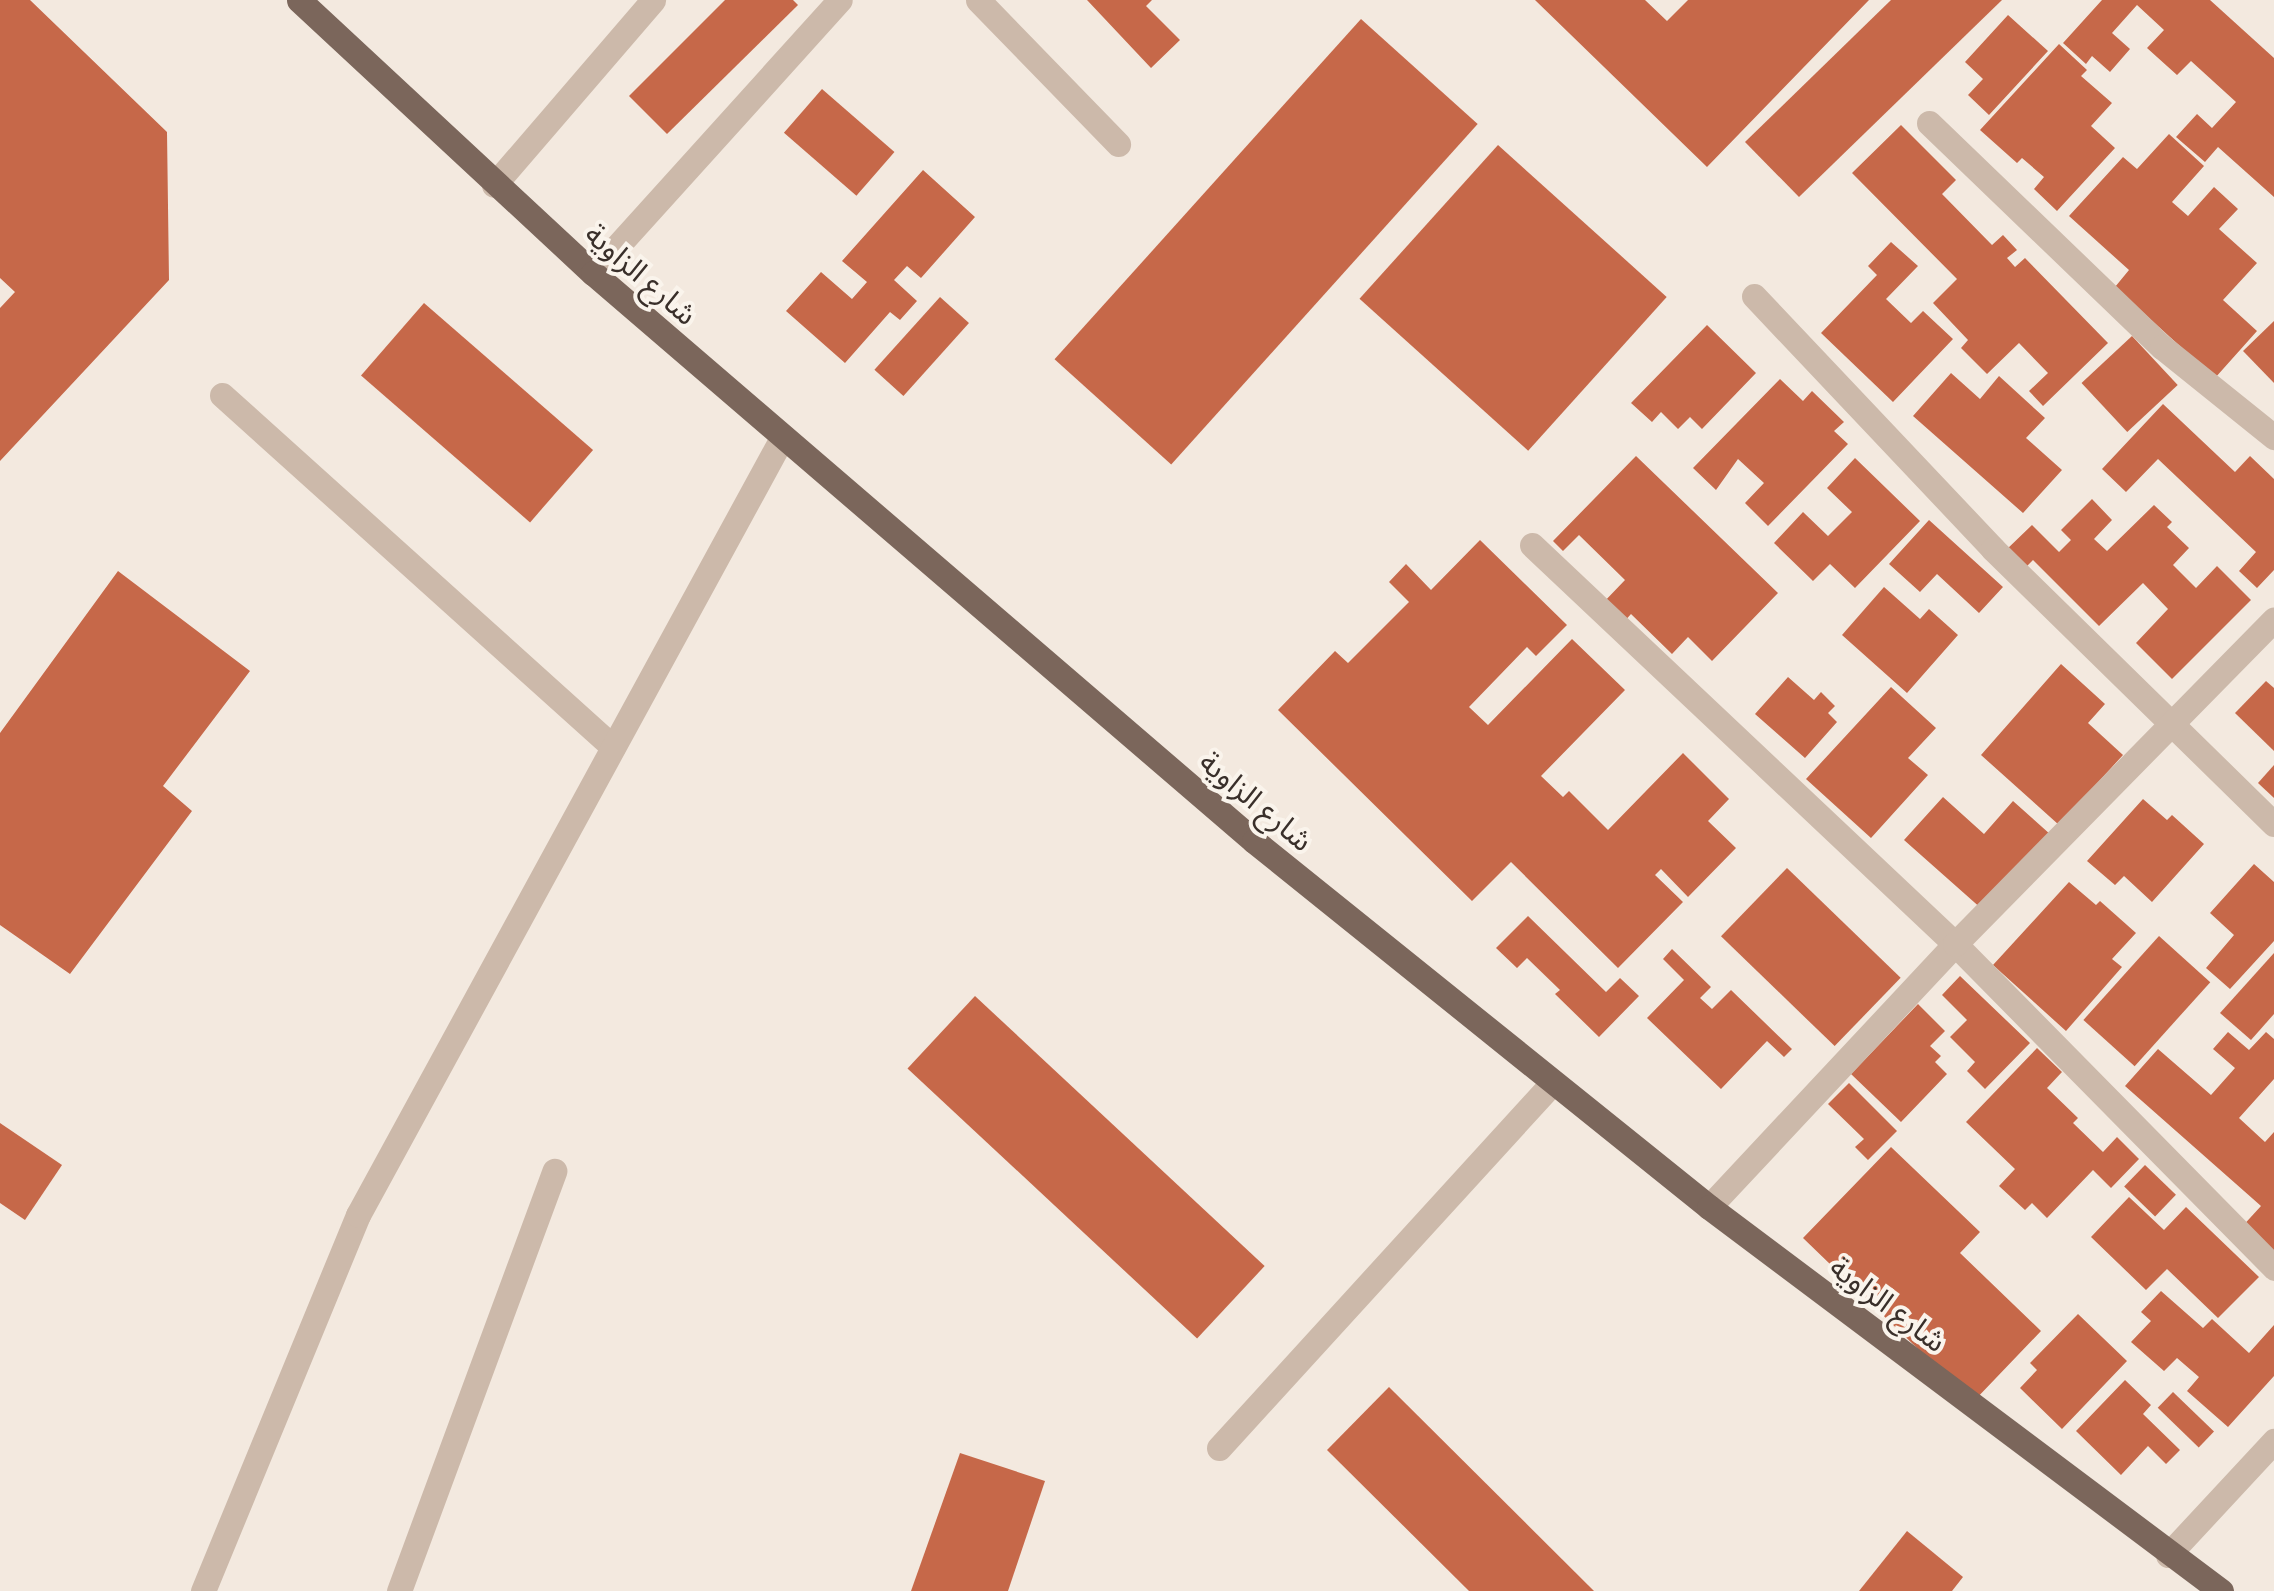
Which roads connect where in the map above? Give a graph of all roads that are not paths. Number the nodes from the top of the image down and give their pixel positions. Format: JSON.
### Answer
{"nodes":[{"id":1,"x":299,"y":0,"type":"edge"},
{"id":2,"x":652,"y":0,"type":"edge"},
{"id":3,"x":840,"y":0,"type":"edge"},
{"id":4,"x":978,"y":0,"type":"edge"},
{"id":5,"x":1928,"y":123,"type":"dead end"},
{"id":6,"x":1118,"y":144,"type":"dead end"},
{"id":7,"x":494,"y":185,"type":"junction"},
{"id":8,"x":593,"y":273,"type":"junction"},
{"id":9,"x":1754,"y":296,"type":"dead end"},
{"id":10,"x":222,"y":395,"type":"dead end"},
{"id":11,"x":782,"y":436,"type":"junction"},
{"id":12,"x":2274,"y":438,"type":"edge"},
{"id":13,"x":1532,"y":545,"type":"dead end"},
{"id":14,"x":2274,"y":619,"type":"edge"},
{"id":15,"x":2173,"y":722,"type":"junction"},
{"id":16,"x":613,"y":746,"type":"junction"},
{"id":17,"x":2274,"y":824,"type":"edge"},
{"id":18,"x":1955,"y":944,"type":"junction"},
{"id":19,"x":1553,"y":1082,"type":"junction"},
{"id":20,"x":554,"y":1171,"type":"dead end"},
{"id":21,"x":1709,"y":1207,"type":"junction"},
{"id":22,"x":2274,"y":1268,"type":"edge"},
{"id":23,"x":2274,"y":1441,"type":"edge"},
{"id":24,"x":1219,"y":1448,"type":"dead end"},
{"id":25,"x":2168,"y":1555,"type":"junction"},
{"id":26,"x":203,"y":1591,"type":"edge"},
{"id":27,"x":399,"y":1591,"type":"edge"},
{"id":28,"x":2221,"y":1591,"type":"edge"}],
"edges":[{"from":1,"to":7,"type":"main road","name":"شارع الزاوية"},
{"from":2,"to":7,"type":"street"},
{"from":3,"to":8,"type":"street"},
{"from":4,"to":6,"type":"street"},
{"from":5,"to":12,"type":"street"},
{"from":7,"to":8,"type":"main road","name":"شارع الزاوية"},
{"from":8,"to":11,"type":"main road","name":"شارع الزاوية"},
{"from":9,"to":15,"type":"street"},
{"from":10,"to":16,"type":"street"},
{"from":11,"to":16,"type":"street"},
{"from":11,"to":19,"type":"main road","name":"شارع الزاوية"},
{"from":13,"to":18,"type":"street"},
{"from":14,"to":15,"type":"street"},
{"from":15,"to":17,"type":"street"},
{"from":15,"to":18,"type":"street"},
{"from":16,"to":26,"type":"street"},
{"from":18,"to":21,"type":"street"},
{"from":18,"to":22,"type":"street"},
{"from":19,"to":21,"type":"main road","name":"شارع الزاوية"},
{"from":19,"to":24,"type":"street"},
{"from":20,"to":27,"type":"street"},
{"from":21,"to":25,"type":"main road","name":"شارع الزاوية"},
{"from":23,"to":25,"type":"street"},
{"from":25,"to":28,"type":"main road","name":"شارع الزاوية"}]}
